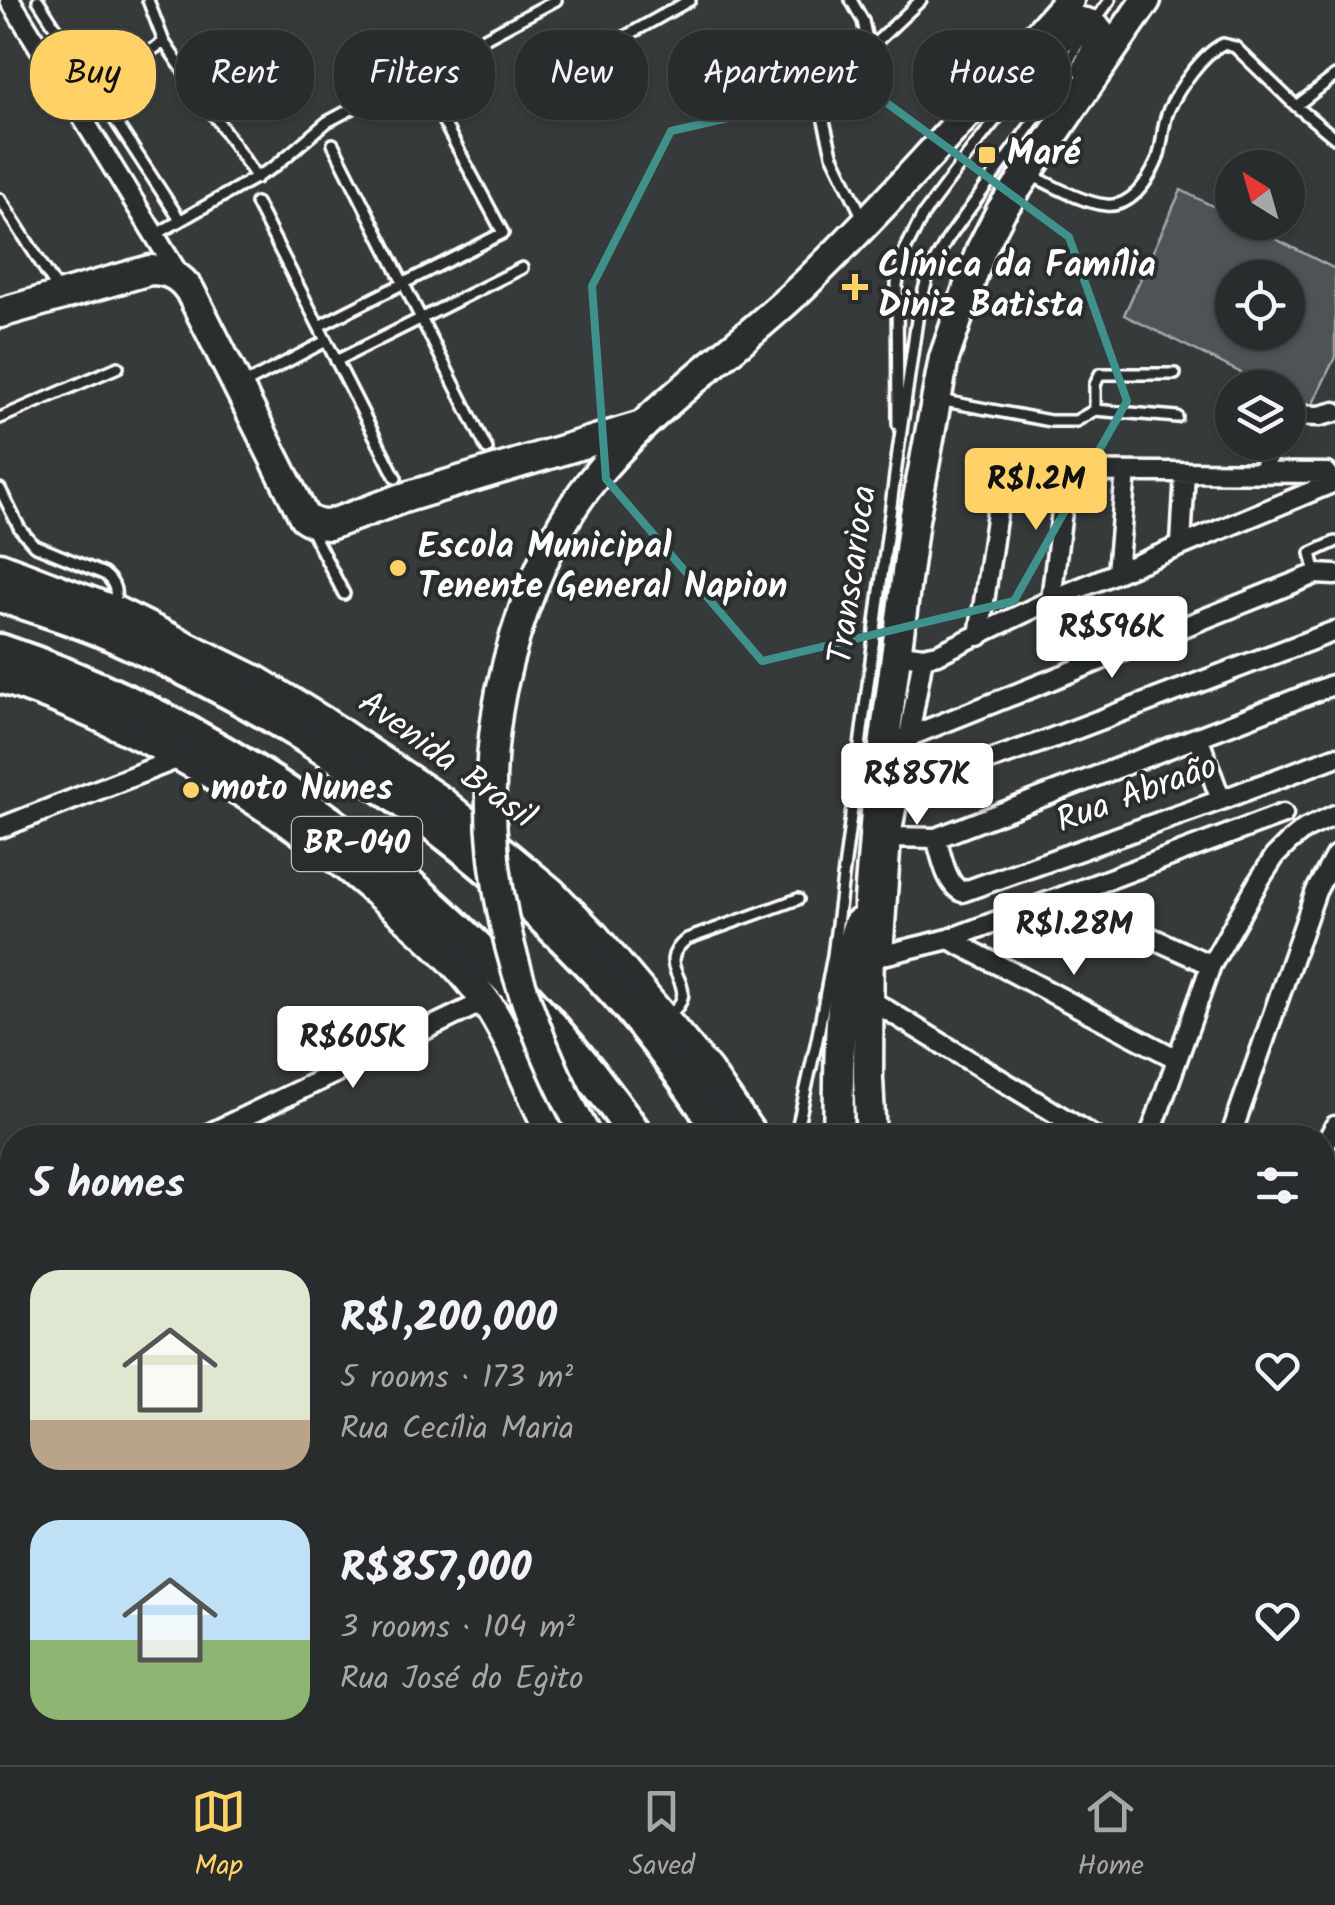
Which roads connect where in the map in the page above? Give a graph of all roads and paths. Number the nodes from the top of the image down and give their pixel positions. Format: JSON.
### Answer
{"nodes":[{"id":1,"x":38,"y":0,"type":"edge"},
{"id":2,"x":148,"y":0,"type":"edge"},
{"id":3,"x":556,"y":0,"type":"edge"},
{"id":4,"x":690,"y":0,"type":"edge"},
{"id":5,"x":850,"y":0,"type":"edge"},
{"id":6,"x":922,"y":0,"type":"edge"},
{"id":7,"x":1069,"y":0,"type":"edge"},
{"id":8,"x":1109,"y":0,"type":"edge"},
{"id":9,"x":1146,"y":0,"type":"edge"},
{"id":10,"x":7,"y":6,"type":"edge"},
{"id":11,"x":1090,"y":23,"type":"junction"},
{"id":12,"x":57,"y":30,"type":"edge"},
{"id":13,"x":637,"y":30,"type":"edge"},
{"id":14,"x":866,"y":30,"type":"edge"},
{"id":15,"x":890,"y":30,"type":"edge"},
{"id":16,"x":164,"y":42,"type":"junction"},
{"id":17,"x":156,"y":47,"type":"edge"},
{"id":18,"x":1335,"y":76,"type":"edge"},
{"id":19,"x":1070,"y":106,"type":"edge"},
{"id":20,"x":1296,"y":106,"type":"junction"},
{"id":21,"x":1070,"y":110,"type":"edge"},
{"id":22,"x":115,"y":120,"type":"edge"},
{"id":23,"x":443,"y":120,"type":"edge"},
{"id":24,"x":824,"y":120,"type":"edge"},
{"id":25,"x":1063,"y":120,"type":"edge"},
{"id":26,"x":1335,"y":138,"type":"edge"},
{"id":27,"x":333,"y":144,"type":"dead end"},
{"id":28,"x":1026,"y":172,"type":"junction"},
{"id":29,"x":257,"y":178,"type":"junction"},
{"id":30,"x":888,"y":198,"type":"junction"},
{"id":31,"x":0,"y":200,"type":"edge"},
{"id":32,"x":256,"y":204,"type":"dead end"},
{"id":33,"x":180,"y":220,"type":"junction"},
{"id":34,"x":864,"y":222,"type":"junction"},
{"id":35,"x":158,"y":238,"type":"junction"},
{"id":36,"x":522,"y":268,"type":"dead end"},
{"id":37,"x":167,"y":275,"type":"junction"},
{"id":38,"x":404,"y":283,"type":"junction"},
{"id":39,"x":61,"y":295,"type":"junction"},
{"id":40,"x":0,"y":313,"type":"edge"},
{"id":41,"x":422,"y":318,"type":"junction"},
{"id":42,"x":319,"y":326,"type":"junction"},
{"id":43,"x":326,"y":342,"type":"junction"},
{"id":44,"x":336,"y":361,"type":"junction"},
{"id":45,"x":118,"y":367,"type":"dead end"},
{"id":46,"x":1174,"y":374,"type":"dead end"},
{"id":47,"x":239,"y":387,"type":"junction"},
{"id":48,"x":936,"y":399,"type":"junction"},
{"id":49,"x":1095,"y":410,"type":"junction"},
{"id":50,"x":1335,"y":412,"type":"edge"},
{"id":51,"x":1305,"y":415,"type":"edge"},
{"id":52,"x":1176,"y":417,"type":"dead end"},
{"id":53,"x":0,"y":418,"type":"edge"},
{"id":54,"x":643,"y":426,"type":"junction"},
{"id":55,"x":488,"y":448,"type":"dead end"},
{"id":56,"x":898,"y":452,"type":"junction"},
{"id":57,"x":1266,"y":460,"type":"edge"},
{"id":58,"x":1067,"y":471,"type":"junction"},
{"id":59,"x":1126,"y":472,"type":"junction"},
{"id":60,"x":1185,"y":472,"type":"junction"},
{"id":61,"x":1264,"y":472,"type":"junction"},
{"id":62,"x":1332,"y":477,"type":"edge"},
{"id":63,"x":396,"y":478,"type":"dead end"},
{"id":64,"x":0,"y":489,"type":"edge"},
{"id":65,"x":304,"y":517,"type":"junction"},
{"id":66,"x":1335,"y":542,"type":"edge"},
{"id":67,"x":1182,"y":544,"type":"junction"},
{"id":68,"x":0,"y":567,"type":"edge"},
{"id":69,"x":1117,"y":572,"type":"junction"},
{"id":70,"x":1326,"y":574,"type":"edge"},
{"id":71,"x":344,"y":594,"type":"dead end"},
{"id":72,"x":0,"y":595,"type":"edge"},
{"id":73,"x":1051,"y":600,"type":"junction"},
{"id":74,"x":115,"y":611,"type":"junction"},
{"id":75,"x":1335,"y":631,"type":"edge"},
{"id":76,"x":979,"y":636,"type":"junction"},
{"id":77,"x":0,"y":651,"type":"edge"},
{"id":78,"x":909,"y":655,"type":"junction"},
{"id":79,"x":0,"y":678,"type":"edge"},
{"id":80,"x":1335,"y":684,"type":"edge"},
{"id":81,"x":1198,"y":737,"type":"junction"},
{"id":82,"x":896,"y":740,"type":"junction"},
{"id":83,"x":1335,"y":756,"type":"edge"},
{"id":84,"x":179,"y":758,"type":"junction"},
{"id":85,"x":888,"y":795,"type":"junction"},
{"id":86,"x":1221,"y":800,"type":"junction"},
{"id":87,"x":1283,"y":814,"type":"dead end"},
{"id":88,"x":1335,"y":815,"type":"edge"},
{"id":89,"x":0,"y":828,"type":"edge"},
{"id":90,"x":891,"y":837,"type":"junction"},
{"id":91,"x":936,"y":838,"type":"junction"},
{"id":92,"x":1335,"y":856,"type":"edge"},
{"id":93,"x":1063,"y":896,"type":"junction"},
{"id":94,"x":798,"y":899,"type":"dead end"},
{"id":95,"x":868,"y":900,"type":"junction"},
{"id":96,"x":949,"y":939,"type":"junction"},
{"id":97,"x":876,"y":959,"type":"junction"},
{"id":98,"x":1210,"y":964,"type":"junction"},
{"id":99,"x":868,"y":1000,"type":"junction"},
{"id":100,"x":486,"y":1001,"type":"junction"},
{"id":101,"x":665,"y":1019,"type":"junction"},
{"id":102,"x":1177,"y":1059,"type":"junction"},
{"id":103,"x":518,"y":1065,"type":"junction"},
{"id":104,"x":707,"y":1070,"type":"junction"},
{"id":105,"x":227,"y":1125,"type":"edge"},
{"id":106,"x":535,"y":1125,"type":"edge"},
{"id":107,"x":548,"y":1125,"type":"edge"},
{"id":108,"x":580,"y":1125,"type":"edge"},
{"id":109,"x":628,"y":1125,"type":"edge"},
{"id":110,"x":717,"y":1125,"type":"edge"},
{"id":111,"x":745,"y":1125,"type":"edge"},
{"id":112,"x":762,"y":1125,"type":"edge"},
{"id":113,"x":797,"y":1125,"type":"edge"},
{"id":114,"x":838,"y":1125,"type":"edge"},
{"id":115,"x":870,"y":1125,"type":"edge"},
{"id":116,"x":1075,"y":1125,"type":"edge"},
{"id":117,"x":1154,"y":1125,"type":"edge"},
{"id":118,"x":1235,"y":1125,"type":"edge"}],
"edges":[{"from":1,"to":12,"type":"lane"},
{"from":2,"to":16,"type":"lane"},
{"from":3,"to":29,"type":"lane"},
{"from":4,"to":13,"type":"lane"},
{"from":5,"to":14,"type":"lane"},
{"from":6,"to":15,"type":"lane"},
{"from":7,"to":30,"type":"highway"},
{"from":8,"to":11,"type":"lane","name":"Transcarioca"},
{"from":9,"to":21,"type":"highway"},
{"from":10,"to":35,"type":"street"},
{"from":11,"to":19,"type":"highway"},
{"from":11,"to":30,"type":"highway"},
{"from":11,"to":56,"type":"lane","name":"Transcarioca"},
{"from":11,"to":56,"type":"lane","name":"Transcarioca"},
{"from":16,"to":17,"type":"lane"},
{"from":16,"to":29,"type":"lane"},
{"from":18,"to":20,"type":"lane"},
{"from":20,"to":26,"type":"lane"},
{"from":20,"to":28,"type":"lane"},
{"from":22,"to":33,"type":"lane"},
{"from":23,"to":38,"type":"lane"},
{"from":24,"to":34,"type":"lane"},
{"from":25,"to":28,"type":"highway"},
{"from":27,"to":38,"type":"lane"},
{"from":28,"to":48,"type":"highway"},
{"from":29,"to":33,"type":"lane"},
{"from":30,"to":34,"type":"highway"},
{"from":31,"to":39,"type":"lane"},
{"from":32,"to":42,"type":"lane"},
{"from":33,"to":35,"type":"lane"},
{"from":34,"to":54,"type":"highway"},
{"from":35,"to":37,"type":"street"},
{"from":35,"to":37,"type":"street"},
{"from":36,"to":41,"type":"lane"},
{"from":37,"to":39,"type":"highway"},
{"from":37,"to":47,"type":"highway"},
{"from":38,"to":41,"type":"lane"},
{"from":38,"to":42,"type":"lane"},
{"from":39,"to":40,"type":"highway"},
{"from":41,"to":44,"type":"lane"},
{"from":41,"to":55,"type":"lane"},
{"from":42,"to":43,"type":"lane"},
{"from":43,"to":44,"type":"lane"},
{"from":43,"to":47,"type":"lane"},
{"from":44,"to":63,"type":"lane"},
{"from":45,"to":53,"type":"lane"},
{"from":46,"to":49,"type":"lane"},
{"from":47,"to":65,"type":"highway"},
{"from":48,"to":49,"type":"lane"},
{"from":48,"to":78,"type":"highway"},
{"from":49,"to":52,"type":"lane"},
{"from":50,"to":51,"type":"street"},
{"from":54,"to":65,"type":"highway"},
{"from":54,"to":108,"type":"highway","bridge":true},
{"from":56,"to":113,"type":"lane","name":"Transcarioca"},
{"from":57,"to":61,"type":"street"},
{"from":58,"to":59,"type":"street"},
{"from":58,"to":73,"type":"street"},
{"from":58,"to":76,"type":"street"},
{"from":59,"to":60,"type":"street"},
{"from":59,"to":69,"type":"street"},
{"from":60,"to":61,"type":"street"},
{"from":60,"to":67,"type":"street"},
{"from":61,"to":62,"type":"street"},
{"from":62,"to":67,"type":"street"},
{"from":64,"to":74,"type":"lane"},
{"from":65,"to":71,"type":"lane"},
{"from":66,"to":70,"type":"lane"},
{"from":67,"to":69,"type":"street"},
{"from":68,"to":74,"type":"highway","name":"Avenida Brasil"},
{"from":69,"to":73,"type":"street"},
{"from":70,"to":82,"type":"street"},
{"from":72,"to":110,"type":"highway","name":"Avenida Brasil","number":"BR-040"},
{"from":73,"to":76,"type":"street"},
{"from":74,"to":101,"type":"highway","name":"Avenida Brasil"},
{"from":75,"to":85,"type":"street"},
{"from":76,"to":78,"type":"street"},
{"from":77,"to":109,"type":"highway","number":"BR-040"},
{"from":78,"to":82,"type":"highway"},
{"from":79,"to":84,"type":"highway"},
{"from":80,"to":81,"type":"street"},
{"from":81,"to":86,"type":"street"},
{"from":81,"to":91,"type":"street"},
{"from":82,"to":85,"type":"highway"},
{"from":83,"to":86,"type":"street","name":"Rua Abraão"},
{"from":84,"to":89,"type":"street"},
{"from":84,"to":100,"type":"highway"},
{"from":85,"to":90,"type":"street"},
{"from":85,"to":95,"type":"highway"},
{"from":86,"to":91,"type":"street","name":"Rua Abraão"},
{"from":87,"to":93,"type":"street"},
{"from":88,"to":98,"type":"street"},
{"from":90,"to":91,"type":"street"},
{"from":90,"to":97,"type":"street"},
{"from":92,"to":118,"type":"street"},
{"from":93,"to":96,"type":"street"},
{"from":93,"to":98,"type":"street"},
{"from":94,"to":101,"type":"lane"},
{"from":95,"to":97,"type":"highway"},
{"from":95,"to":114,"type":"highway"},
{"from":96,"to":97,"type":"street"},
{"from":96,"to":102,"type":"street"},
{"from":97,"to":99,"type":"highway"},
{"from":98,"to":102,"type":"street"},
{"from":99,"to":115,"type":"highway"},
{"from":99,"to":116,"type":"street"},
{"from":100,"to":103,"type":"highway"},
{"from":100,"to":105,"type":"street"},
{"from":101,"to":104,"type":"highway","name":"Avenida Brasil"},
{"from":102,"to":117,"type":"street"},
{"from":103,"to":106,"type":"street"},
{"from":103,"to":107,"type":"highway"},
{"from":104,"to":111,"type":"highway","name":"Avenida Brasil"},
{"from":104,"to":112,"type":"highway"}]}
